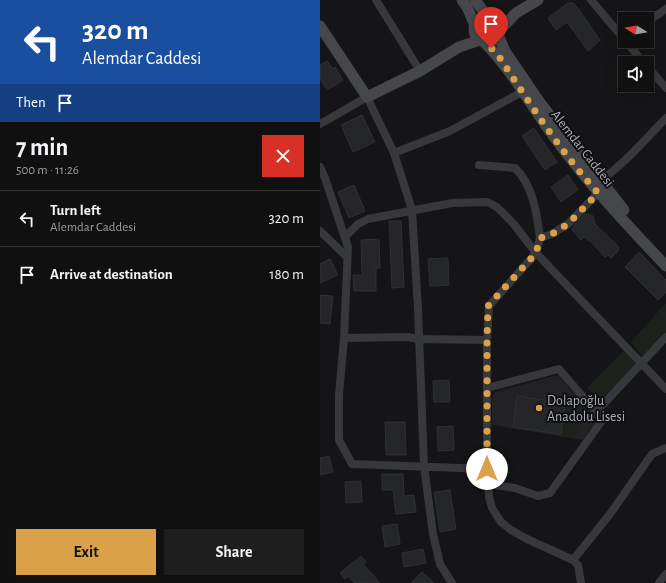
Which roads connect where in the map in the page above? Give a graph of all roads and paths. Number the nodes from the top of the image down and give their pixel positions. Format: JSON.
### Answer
{"nodes":[{"id":1,"x":376,"y":0,"type":"edge"},
{"id":2,"x":462,"y":0,"type":"edge"},
{"id":3,"x":475,"y":0,"type":"edge"},
{"id":4,"x":538,"y":0,"type":"edge"},
{"id":5,"x":591,"y":0,"type":"edge"},
{"id":6,"x":666,"y":9,"type":"edge"},
{"id":7,"x":516,"y":13,"type":"junction"},
{"id":8,"x":490,"y":17,"type":"junction"},
{"id":9,"x":654,"y":17,"type":"edge"},
{"id":10,"x":320,"y":26,"type":"edge"},
{"id":11,"x":474,"y":28,"type":"junction"},
{"id":12,"x":618,"y":32,"type":"edge"},
{"id":13,"x":499,"y":33,"type":"junction"},
{"id":14,"x":482,"y":41,"type":"junction"},
{"id":15,"x":459,"y":47,"type":"junction"},
{"id":16,"x":632,"y":48,"type":"edge"},
{"id":17,"x":638,"y":56,"type":"edge"},
{"id":18,"x":420,"y":71,"type":"junction"},
{"id":19,"x":654,"y":74,"type":"edge"},
{"id":20,"x":666,"y":88,"type":"edge"},
{"id":21,"x":522,"y":92,"type":"junction"},
{"id":22,"x":368,"y":97,"type":"junction"},
{"id":23,"x":666,"y":118,"type":"edge"},
{"id":24,"x":320,"y":124,"type":"edge"},
{"id":25,"x":394,"y":153,"type":"junction"},
{"id":26,"x":479,"y":165,"type":"dead end"},
{"id":27,"x":320,"y":167,"type":"edge"},
{"id":28,"x":600,"y":181,"type":"junction"},
{"id":29,"x":598,"y":193,"type":"junction"},
{"id":30,"x":412,"y":210,"type":"junction"},
{"id":31,"x":320,"y":232,"type":"edge"},
{"id":32,"x":345,"y":237,"type":"junction"},
{"id":33,"x":540,"y":238,"type":"junction"},
{"id":34,"x":536,"y":253,"type":"junction"},
{"id":35,"x":347,"y":257,"type":"junction"},
{"id":36,"x":666,"y":257,"type":"edge"},
{"id":37,"x":666,"y":266,"type":"edge"},
{"id":38,"x":666,"y":337,"type":"edge"},
{"id":39,"x":344,"y":338,"type":"junction"},
{"id":40,"x":418,"y":339,"type":"junction"},
{"id":41,"x":487,"y":340,"type":"junction"},
{"id":42,"x":642,"y":362,"type":"junction"},
{"id":43,"x":487,"y":388,"type":"junction"},
{"id":44,"x":666,"y":389,"type":"edge"},
{"id":45,"x":596,"y":412,"type":"junction"},
{"id":46,"x":666,"y":448,"type":"edge"},
{"id":47,"x":424,"y":466,"type":"junction"},
{"id":48,"x":487,"y":469,"type":"junction"},
{"id":49,"x":488,"y":484,"type":"junction"},
{"id":50,"x":573,"y":560,"type":"junction"},
{"id":51,"x":666,"y":574,"type":"edge"},
{"id":52,"x":450,"y":582,"type":"edge"},
{"id":53,"x":581,"y":583,"type":"edge"},
{"id":54,"x":659,"y":583,"type":"edge"}],
"edges":[{"from":1,"to":18,"type":"street"},
{"from":2,"to":11,"type":"main road"},
{"from":3,"to":8,"type":"main road"},
{"from":4,"to":7,"type":"main road"},
{"from":5,"to":12,"type":"street"},
{"from":6,"to":9,"type":"street"},
{"from":7,"to":8,"type":"main road"},
{"from":7,"to":13,"type":"main road"},
{"from":8,"to":11,"type":"main road"},
{"from":8,"to":13,"type":"main road"},
{"from":10,"to":22,"type":"main road"},
{"from":11,"to":14,"type":"main road"},
{"from":11,"to":15,"type":"main road"},
{"from":13,"to":14,"type":"main road"},
{"from":13,"to":28,"type":"main road","name":"Alemdar Caddesi"},
{"from":14,"to":15,"type":"main road"},
{"from":14,"to":21,"type":"main road","name":"Alemdar Caddesi"},
{"from":15,"to":18,"type":"main road"},
{"from":16,"to":17,"type":"street"},
{"from":18,"to":22,"type":"main road"},
{"from":19,"to":20,"type":"street"},
{"from":21,"to":25,"type":"street"},
{"from":21,"to":29,"type":"main road","name":"Alemdar Caddesi"},
{"from":22,"to":24,"type":"street"},
{"from":22,"to":25,"type":"street"},
{"from":23,"to":28,"type":"street"},
{"from":25,"to":30,"type":"street"},
{"from":26,"to":33,"type":"street"},
{"from":27,"to":32,"type":"street"},
{"from":28,"to":36,"type":"main road","name":"Alemdar Caddesi"},
{"from":29,"to":33,"type":"street"},
{"from":29,"to":37,"type":"main road","name":"Alemdar Caddesi"},
{"from":30,"to":32,"type":"street"},
{"from":30,"to":34,"type":"street"},
{"from":30,"to":40,"type":"street"},
{"from":31,"to":35,"type":"street"},
{"from":32,"to":35,"type":"street"},
{"from":33,"to":34,"type":"street"},
{"from":34,"to":41,"type":"street"},
{"from":34,"to":42,"type":"street"},
{"from":35,"to":39,"type":"street"},
{"from":38,"to":42,"type":"street"},
{"from":39,"to":40,"type":"street"},
{"from":39,"to":47,"type":"street"},
{"from":40,"to":41,"type":"street"},
{"from":40,"to":47,"type":"street"},
{"from":41,"to":43,"type":"street"},
{"from":42,"to":44,"type":"street"},
{"from":42,"to":45,"type":"street"},
{"from":43,"to":45,"type":"street"},
{"from":43,"to":48,"type":"street"},
{"from":45,"to":49,"type":"street"},
{"from":46,"to":50,"type":"street"},
{"from":47,"to":48,"type":"street"},
{"from":47,"to":52,"type":"street"},
{"from":48,"to":49,"type":"street"},
{"from":49,"to":50,"type":"street"},
{"from":50,"to":53,"type":"street"},
{"from":51,"to":54,"type":"street"}]}
